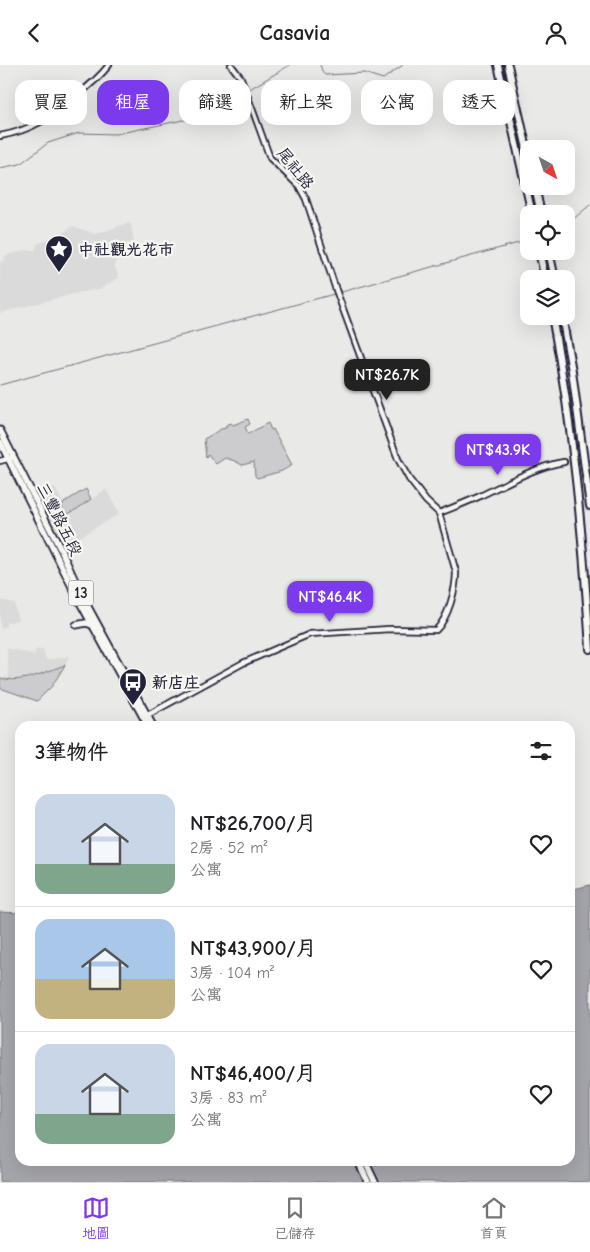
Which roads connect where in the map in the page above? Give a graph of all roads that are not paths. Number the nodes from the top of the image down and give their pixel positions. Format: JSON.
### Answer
{"nodes":[{"id":1,"x":109,"y":65,"type":"edge"},
{"id":2,"x":231,"y":65,"type":"edge"},
{"id":3,"x":498,"y":65,"type":"edge"},
{"id":4,"x":508,"y":65,"type":"edge"},
{"id":5,"x":0,"y":136,"type":"edge"},
{"id":6,"x":525,"y":140,"type":"edge"},
{"id":7,"x":530,"y":205,"type":"edge"},
{"id":8,"x":553,"y":325,"type":"edge"},
{"id":9,"x":564,"y":325,"type":"edge"},
{"id":10,"x":0,"y":430,"type":"edge"},
{"id":11,"x":0,"y":441,"type":"edge"},
{"id":12,"x":11,"y":458,"type":"junction"},
{"id":13,"x":0,"y":461,"type":"edge"},
{"id":14,"x":564,"y":463,"type":"tunnel mouth"},
{"id":15,"x":590,"y":506,"type":"edge"},
{"id":16,"x":439,"y":513,"type":"junction"},
{"id":17,"x":76,"y":625,"type":"dead end"},
{"id":18,"x":92,"y":625,"type":"junction"},
{"id":19,"x":590,"y":649,"type":"edge"},
{"id":20,"x":145,"y":717,"type":"junction"},
{"id":21,"x":146,"y":721,"type":"edge"},
{"id":22,"x":149,"y":721,"type":"edge"},
{"id":23,"x":360,"y":1166,"type":"edge"},
{"id":24,"x":367,"y":1166,"type":"edge"},
{"id":25,"x":368,"y":1182,"type":"edge"},
{"id":26,"x":374,"y":1182,"type":"edge"}],
"edges":[{"from":1,"to":5,"type":"street"},
{"from":2,"to":16,"type":"street","name":"尾社路"},
{"from":3,"to":7,"type":"highway"},
{"from":4,"to":6,"type":"highway"},
{"from":8,"to":19,"type":"highway"},
{"from":9,"to":15,"type":"highway"},
{"from":10,"to":12,"type":"main road","name":"三豐路五段","number":"13"},
{"from":11,"to":12,"type":"main road","name":"三豐路五段","number":"13"},
{"from":12,"to":13,"type":"street"},
{"from":12,"to":18,"type":"main road","name":"三豐路五段","number":"13"},
{"from":12,"to":20,"type":"main road","name":"三豐路五段","number":"13"},
{"from":14,"to":16,"type":"street"},
{"from":16,"to":20,"type":"street"},
{"from":17,"to":18,"type":"main road"},
{"from":18,"to":20,"type":"main road","name":"三豐路五段","number":"13"},
{"from":20,"to":21,"type":"main road","name":"三豐路五段","number":"13"},
{"from":20,"to":22,"type":"main road","name":"三豐路五段","number":"13"},
{"from":23,"to":25,"type":"main road"},
{"from":24,"to":26,"type":"main road"}]}
